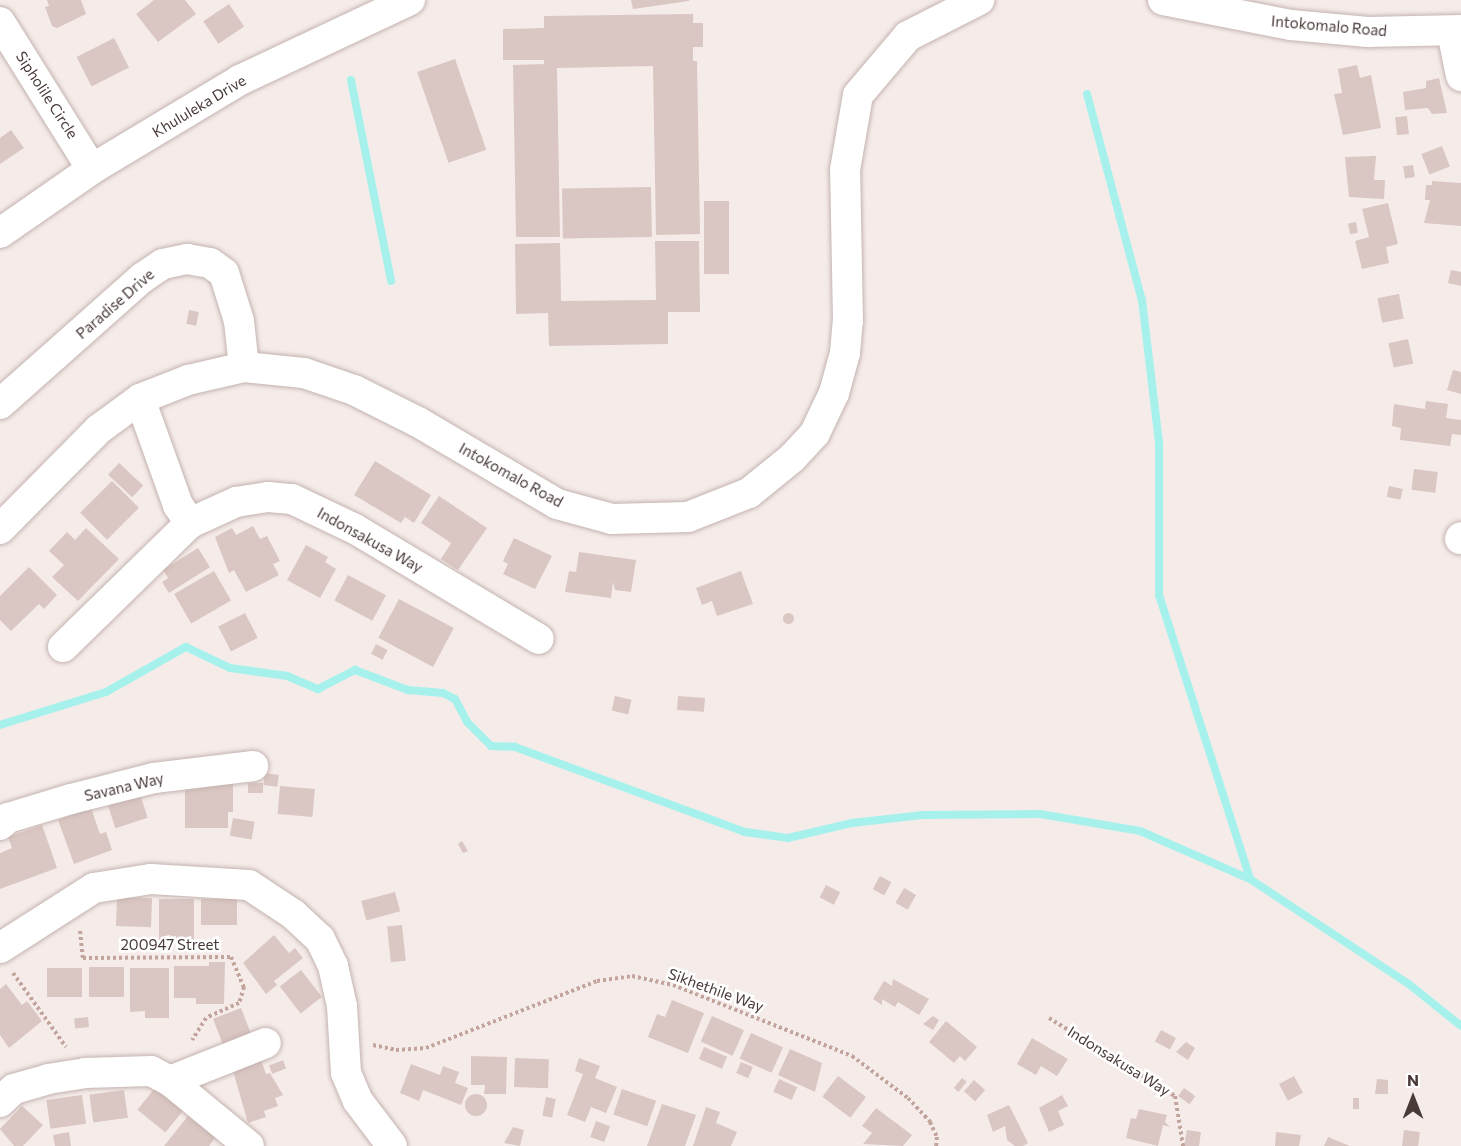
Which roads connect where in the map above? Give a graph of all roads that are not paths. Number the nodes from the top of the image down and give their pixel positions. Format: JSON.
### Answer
{"nodes":[{"id":1,"x":410,"y":0,"type":"edge"},
{"id":2,"x":978,"y":0,"type":"edge"},
{"id":3,"x":1163,"y":0,"type":"edge"},
{"id":4,"x":0,"y":22,"type":"edge"},
{"id":5,"x":1456,"y":31,"type":"edge"},
{"id":6,"x":1461,"y":76,"type":"edge"},
{"id":7,"x":92,"y":169,"type":"junction"},
{"id":8,"x":0,"y":233,"type":"edge"},
{"id":9,"x":244,"y":367,"type":"junction"},
{"id":10,"x":140,"y":399,"type":"junction"},
{"id":11,"x":0,"y":404,"type":"edge"},
{"id":12,"x":190,"y":524,"type":"junction"},
{"id":13,"x":0,"y":529,"type":"edge"},
{"id":14,"x":539,"y":639,"type":"dead end"},
{"id":15,"x":63,"y":647,"type":"dead end"},
{"id":16,"x":253,"y":766,"type":"dead end"},
{"id":17,"x":0,"y":825,"type":"edge"},
{"id":18,"x":3,"y":957,"type":"edge"},
{"id":19,"x":266,"y":1043,"type":"dead end"},
{"id":20,"x":170,"y":1081,"type":"junction"},
{"id":21,"x":0,"y":1102,"type":"edge"},
{"id":22,"x":249,"y":1146,"type":"edge"},
{"id":23,"x":392,"y":1146,"type":"edge"}],
"edges":[{"from":1,"to":7,"type":"street","name":"Khululeka Drive"},
{"from":2,"to":9,"type":"street","name":"Intokomalo Road"},
{"from":3,"to":5,"type":"street","name":"Intokomalo Road"},
{"from":4,"to":7,"type":"street","name":"Sipholile Circle"},
{"from":5,"to":6,"type":"street"},
{"from":7,"to":8,"type":"street","name":"Khululeka Drive"},
{"from":9,"to":10,"type":"street","name":"Intokomalo Road"},
{"from":9,"to":11,"type":"street","name":"Paradise Drive"},
{"from":10,"to":12,"type":"street"},
{"from":10,"to":13,"type":"street","name":"Intokomalo Road"},
{"from":12,"to":14,"type":"street","name":"Indonsakusa Way"},
{"from":12,"to":15,"type":"street","name":"Indonsakusa Way"},
{"from":16,"to":17,"type":"street","name":"Savana Way"},
{"from":18,"to":23,"type":"street"},
{"from":19,"to":20,"type":"street"},
{"from":20,"to":21,"type":"street"},
{"from":20,"to":22,"type":"street"}]}
